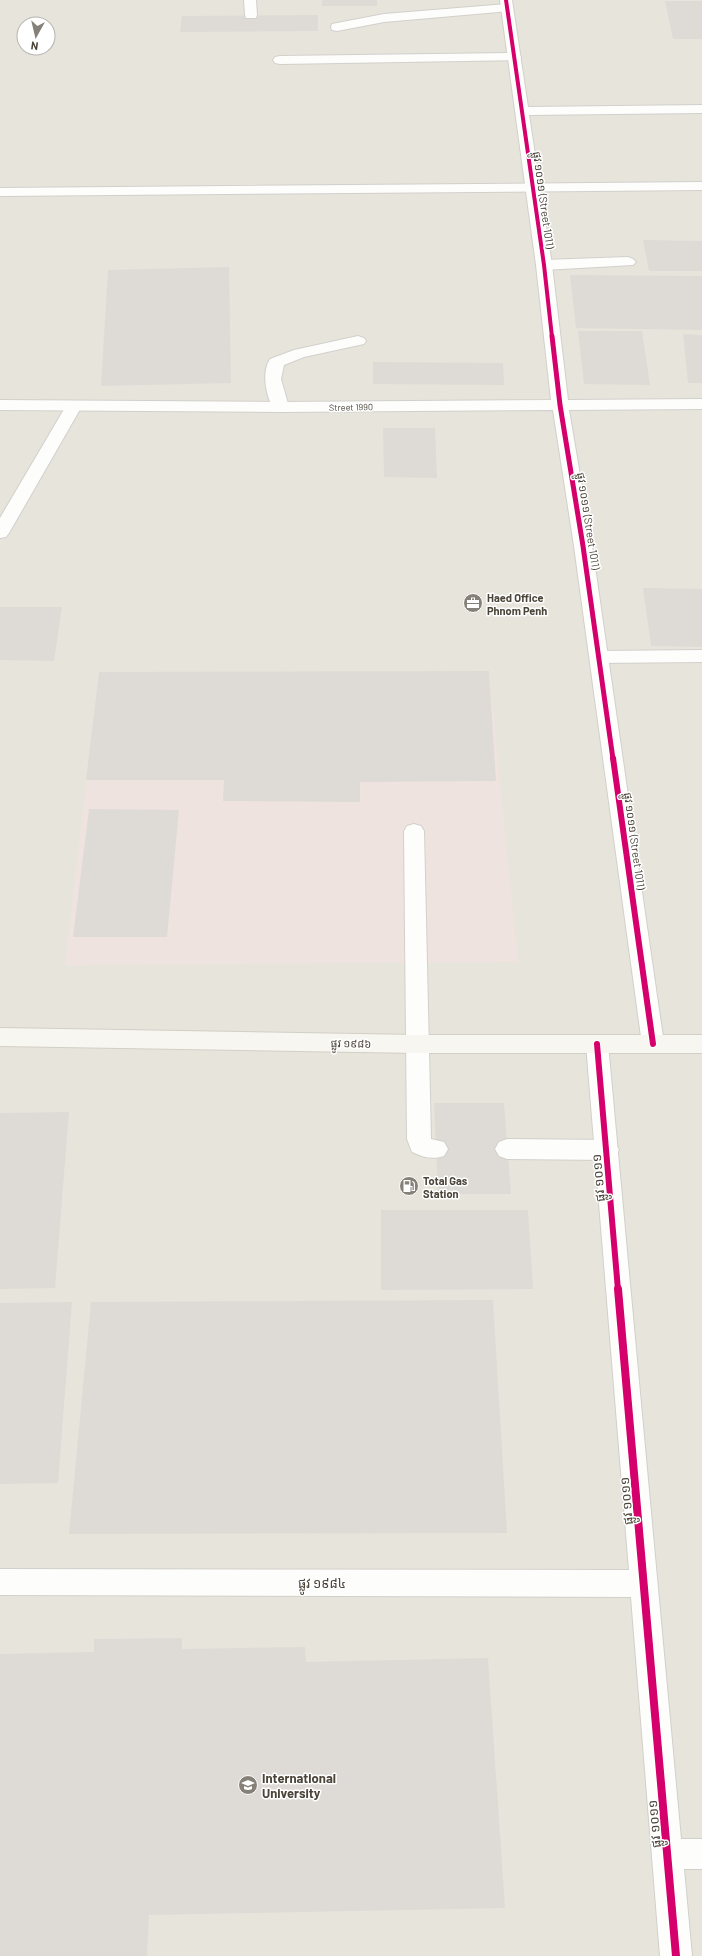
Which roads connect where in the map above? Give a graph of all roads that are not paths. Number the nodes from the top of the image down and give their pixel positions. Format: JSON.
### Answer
{"nodes":[{"id":1,"x":250,"y":0,"type":"edge"},
{"id":2,"x":507,"y":4,"type":"edge"},
{"id":3,"x":251,"y":15,"type":"dead end"},
{"id":4,"x":337,"y":27,"type":"dead end"},
{"id":5,"x":514,"y":57,"type":"junction"},
{"id":6,"x":280,"y":60,"type":"dead end"},
{"id":7,"x":702,"y":109,"type":"edge"},
{"id":8,"x":522,"y":111,"type":"junction"},
{"id":9,"x":702,"y":186,"type":"edge"},
{"id":10,"x":533,"y":188,"type":"junction"},
{"id":11,"x":0,"y":192,"type":"edge"},
{"id":12,"x":628,"y":262,"type":"dead end"},
{"id":13,"x":544,"y":265,"type":"junction"},
{"id":14,"x":358,"y":340,"type":"dead end"},
{"id":15,"x":702,"y":404,"type":"edge"},
{"id":16,"x":0,"y":405,"type":"edge"},
{"id":17,"x":560,"y":405,"type":"junction"},
{"id":18,"x":74,"y":406,"type":"junction"},
{"id":19,"x":281,"y":408,"type":"junction"},
{"id":20,"x":0,"y":533,"type":"edge"},
{"id":21,"x":702,"y":656,"type":"edge"},
{"id":22,"x":599,"y":657,"type":"junction"},
{"id":23,"x":414,"y":831,"type":"dead end"},
{"id":24,"x":0,"y":1037,"type":"edge"},
{"id":25,"x":418,"y":1044,"type":"junction"},
{"id":26,"x":597,"y":1044,"type":"junction"},
{"id":27,"x":653,"y":1044,"type":"junction"},
{"id":28,"x":702,"y":1044,"type":"edge"},
{"id":29,"x":436,"y":1149,"type":"dead end"},
{"id":30,"x":507,"y":1149,"type":"dead end"},
{"id":31,"x":607,"y":1150,"type":"junction"},
{"id":32,"x":0,"y":1582,"type":"edge"},
{"id":33,"x":645,"y":1584,"type":"junction"},
{"id":34,"x":668,"y":1854,"type":"junction"},
{"id":35,"x":702,"y":1854,"type":"edge"},
{"id":36,"x":676,"y":1956,"type":"edge"}],
"edges":[{"from":1,"to":3,"type":"street"},
{"from":2,"to":4,"type":"street"},
{"from":2,"to":5,"type":"street","name":"ផ្លូវ ១០១១ (Street 1011)"},
{"from":5,"to":6,"type":"street"},
{"from":5,"to":8,"type":"street","name":"ផ្លូវ ១០១១ (Street 1011)"},
{"from":7,"to":8,"type":"street"},
{"from":8,"to":10,"type":"street","name":"ផ្លូវ ១០១១ (Street 1011)"},
{"from":9,"to":10,"type":"street"},
{"from":10,"to":11,"type":"street"},
{"from":10,"to":13,"type":"street","name":"ផ្លូវ ១០១១ (Street 1011)"},
{"from":12,"to":13,"type":"street"},
{"from":13,"to":17,"type":"street","name":"ផ្លូវ ១០១១ (Street 1011)"},
{"from":14,"to":19,"type":"street"},
{"from":15,"to":17,"type":"street","name":"Street 1990"},
{"from":16,"to":18,"type":"street","name":"Street 1990"},
{"from":17,"to":19,"type":"street","name":"Street 1990"},
{"from":17,"to":22,"type":"street","name":"ផ្លូវ ១០១១ (Street 1011)"},
{"from":18,"to":19,"type":"street","name":"Street 1990"},
{"from":18,"to":20,"type":"street"},
{"from":21,"to":22,"type":"street"},
{"from":22,"to":27,"type":"street","name":"ផ្លូវ ១០១១ (Street 1011)"},
{"from":23,"to":25,"type":"street"},
{"from":24,"to":25,"type":"main road","name":"ផ្លូវ ១៩៨៦"},
{"from":25,"to":26,"type":"main road","name":"ផ្លូវ ១៩៨៦"},
{"from":25,"to":29,"type":"street"},
{"from":26,"to":27,"type":"main road","name":"ផ្លូវ ១៩៨៦"},
{"from":26,"to":31,"type":"street","name":"ផ្លូវ ១០១១"},
{"from":27,"to":28,"type":"main road","name":"ផ្លូវ ១៩៨៦"},
{"from":30,"to":31,"type":"street"},
{"from":31,"to":33,"type":"street","name":"ផ្លូវ ១០១១"},
{"from":32,"to":33,"type":"street","name":"ផ្លូវ ១៩៨៤"},
{"from":33,"to":34,"type":"street","name":"ផ្លូវ ១០១១"},
{"from":34,"to":35,"type":"street"},
{"from":34,"to":36,"type":"street","name":"ផ្លូវ ១០១១"}]}
